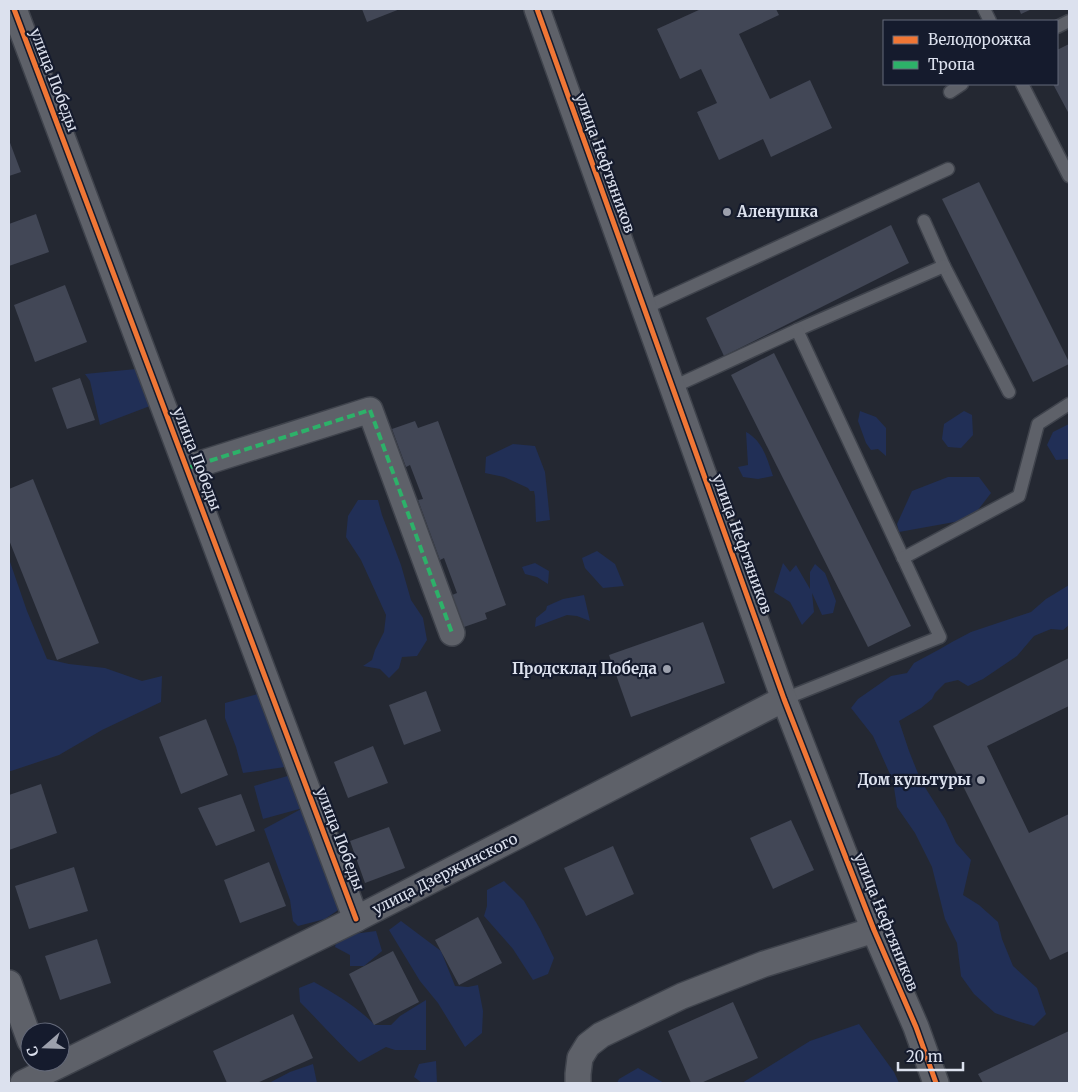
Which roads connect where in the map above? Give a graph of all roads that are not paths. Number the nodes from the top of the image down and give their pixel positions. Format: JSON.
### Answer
{"nodes":[{"id":1,"x":14,"y":9,"type":"edge"},
{"id":2,"x":537,"y":9,"type":"edge"},
{"id":3,"x":960,"y":85,"type":"edge"},
{"id":4,"x":1023,"y":85,"type":"edge"},
{"id":5,"x":950,"y":92,"type":"dead end"},
{"id":6,"x":948,"y":169,"type":"dead end"},
{"id":7,"x":1069,"y":176,"type":"edge"},
{"id":8,"x":924,"y":221,"type":"dead end"},
{"id":9,"x":944,"y":266,"type":"junction"},
{"id":10,"x":644,"y":308,"type":"junction"},
{"id":11,"x":797,"y":330,"type":"junction"},
{"id":12,"x":673,"y":388,"type":"junction"},
{"id":13,"x":1009,"y":392,"type":"dead end"},
{"id":14,"x":1069,"y":404,"type":"edge"},
{"id":15,"x":187,"y":468,"type":"junction"},
{"id":16,"x":903,"y":558,"type":"junction"},
{"id":17,"x":452,"y":633,"type":"dead end"},
{"id":18,"x":784,"y":699,"type":"junction"},
{"id":19,"x":356,"y":919,"type":"junction"},
{"id":20,"x":874,"y":930,"type":"junction"},
{"id":21,"x":9,"y":983,"type":"edge"},
{"id":22,"x":23,"y":1022,"type":"edge"},
{"id":23,"x":34,"y":1073,"type":"edge"},
{"id":24,"x":578,"y":1083,"type":"edge"},
{"id":25,"x":936,"y":1083,"type":"edge"}],
"edges":[{"from":1,"to":15,"type":"street","name":"улица Победы"},
{"from":2,"to":10,"type":"street","name":"улица Нефтяников"},
{"from":3,"to":5,"type":"lane"},
{"from":4,"to":7,"type":"lane"},
{"from":6,"to":10,"type":"lane"},
{"from":8,"to":9,"type":"lane"},
{"from":9,"to":11,"type":"lane"},
{"from":9,"to":13,"type":"lane"},
{"from":10,"to":12,"type":"street","name":"улица Нефтяников"},
{"from":11,"to":12,"type":"lane"},
{"from":11,"to":16,"type":"lane"},
{"from":12,"to":18,"type":"street","name":"улица Нефтяников"},
{"from":14,"to":16,"type":"lane"},
{"from":15,"to":17,"type":"street"},
{"from":15,"to":19,"type":"street","name":"улица Победы"},
{"from":16,"to":18,"type":"lane"},
{"from":18,"to":19,"type":"street","name":"улица Дзержинского"},
{"from":18,"to":20,"type":"street","name":"улица Нефтяников"},
{"from":19,"to":23,"type":"street","name":"улица Дзержинского"},
{"from":20,"to":24,"type":"street"},
{"from":20,"to":25,"type":"street","name":"улица Нефтяников"},
{"from":21,"to":22,"type":"street"}]}
